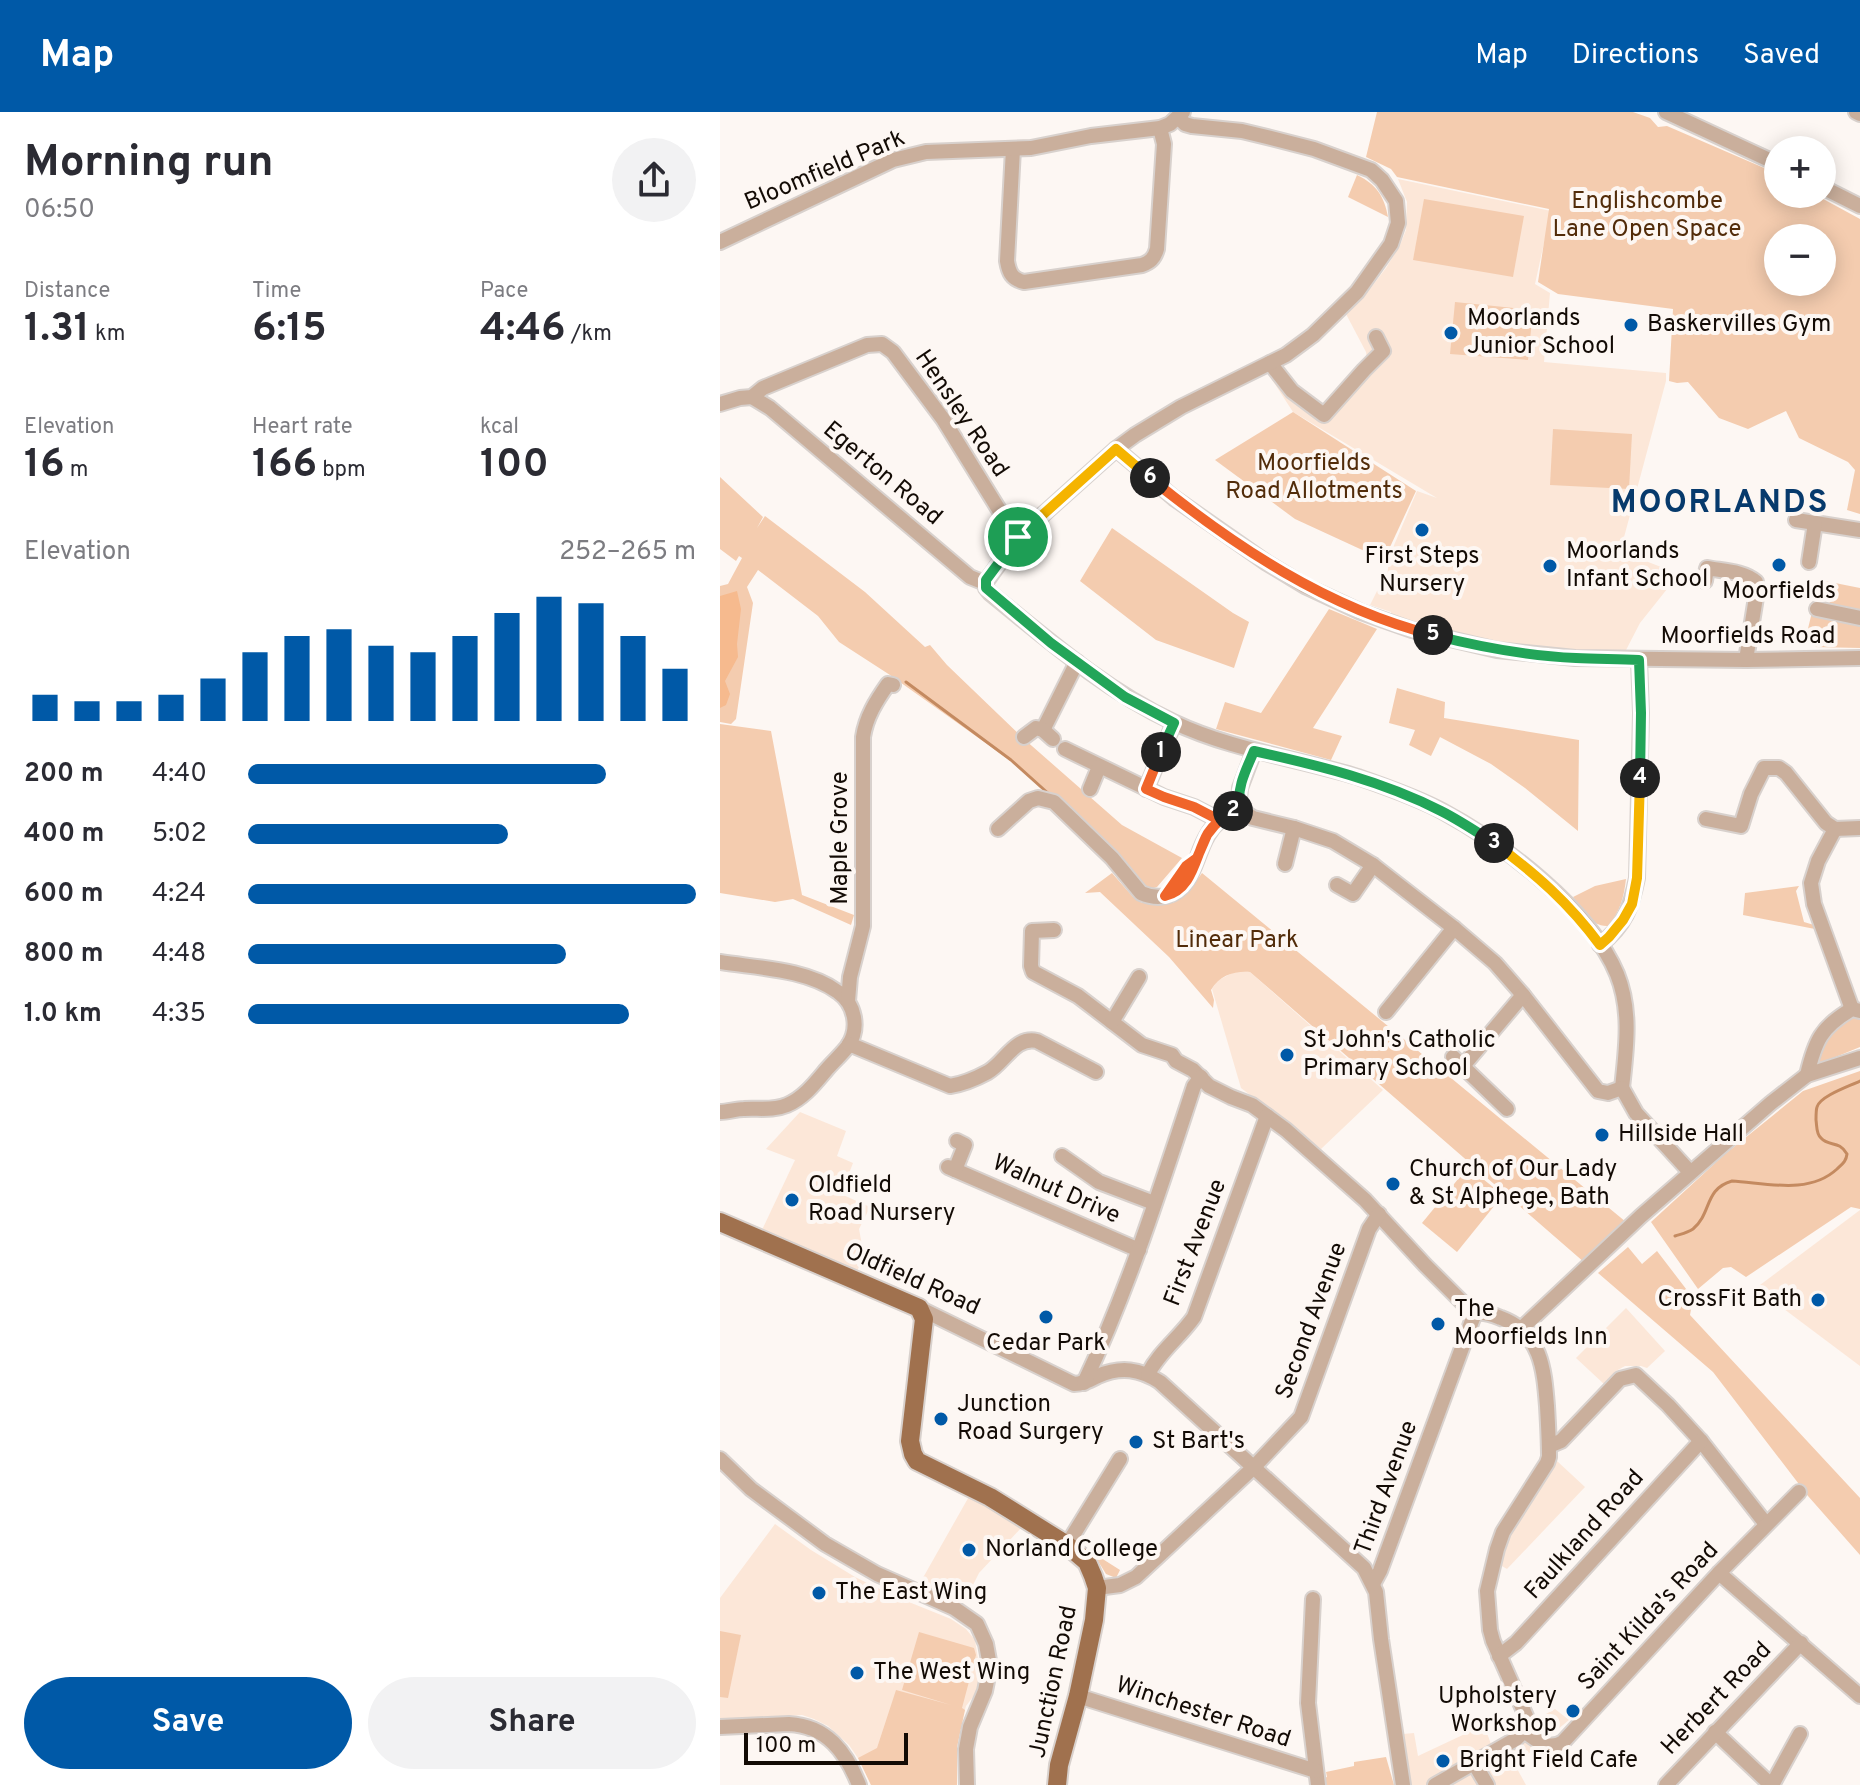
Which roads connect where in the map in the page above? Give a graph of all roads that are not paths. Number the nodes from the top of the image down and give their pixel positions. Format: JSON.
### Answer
{"nodes":[{"id":1,"x":1666,"y":112,"type":"edge"},
{"id":2,"x":1180,"y":115,"type":"edge"},
{"id":3,"x":1697,"y":119,"type":"edge"},
{"id":4,"x":1160,"y":128,"type":"junction"},
{"id":5,"x":1013,"y":149,"type":"junction"},
{"id":6,"x":1764,"y":156,"type":"edge"},
{"id":7,"x":1836,"y":194,"type":"edge"},
{"id":8,"x":1860,"y":206,"type":"edge"},
{"id":9,"x":720,"y":242,"type":"edge"},
{"id":10,"x":1376,"y":337,"type":"dead end"},
{"id":11,"x":1270,"y":363,"type":"junction"},
{"id":12,"x":752,"y":397,"type":"junction"},
{"id":13,"x":720,"y":404,"type":"edge"},
{"id":14,"x":1116,"y":449,"type":"junction"},
{"id":15,"x":1796,"y":520,"type":"dead end"},
{"id":16,"x":1815,"y":523,"type":"junction"},
{"id":17,"x":1860,"y":530,"type":"edge"},
{"id":18,"x":1018,"y":537,"type":"junction"},
{"id":19,"x":1809,"y":562,"type":"dead end"},
{"id":20,"x":1707,"y":569,"type":"dead end"},
{"id":21,"x":985,"y":583,"type":"junction"},
{"id":22,"x":1817,"y":609,"type":"dead end"},
{"id":23,"x":1860,"y":618,"type":"edge"},
{"id":24,"x":1860,"y":658,"type":"edge"},
{"id":25,"x":1639,"y":660,"type":"junction"},
{"id":26,"x":1746,"y":660,"type":"junction"},
{"id":27,"x":1077,"y":662,"type":"junction"},
{"id":28,"x":893,"y":685,"type":"dead end"},
{"id":29,"x":1174,"y":723,"type":"junction"},
{"id":30,"x":1024,"y":737,"type":"dead end"},
{"id":31,"x":1065,"y":749,"type":"dead end"},
{"id":32,"x":1254,"y":751,"type":"junction"},
{"id":33,"x":1099,"y":767,"type":"junction"},
{"id":34,"x":1090,"y":789,"type":"dead end"},
{"id":35,"x":1146,"y":789,"type":"junction"},
{"id":36,"x":1240,"y":807,"type":"junction"},
{"id":37,"x":1706,"y":819,"type":"dead end"},
{"id":38,"x":1219,"y":820,"type":"junction"},
{"id":39,"x":1294,"y":828,"type":"junction"},
{"id":40,"x":1860,"y":828,"type":"edge"},
{"id":41,"x":998,"y":829,"type":"dead end"},
{"id":42,"x":1835,"y":829,"type":"junction"},
{"id":43,"x":1285,"y":864,"type":"dead end"},
{"id":44,"x":1373,"y":865,"type":"junction"},
{"id":45,"x":1337,"y":885,"type":"dead end"},
{"id":46,"x":1454,"y":928,"type":"junction"},
{"id":47,"x":1054,"y":930,"type":"dead end"},
{"id":48,"x":1600,"y":945,"type":"junction"},
{"id":49,"x":720,"y":962,"type":"edge"},
{"id":50,"x":1139,"y":977,"type":"dead end"},
{"id":51,"x":1523,"y":995,"type":"junction"},
{"id":52,"x":848,"y":1001,"type":"junction"},
{"id":53,"x":1856,"y":1010,"type":"edge"},
{"id":54,"x":1386,"y":1012,"type":"dead end"},
{"id":55,"x":1112,"y":1022,"type":"junction"},
{"id":56,"x":849,"y":1044,"type":"junction"},
{"id":57,"x":1860,"y":1058,"type":"edge"},
{"id":58,"x":1096,"y":1072,"type":"dead end"},
{"id":59,"x":1807,"y":1075,"type":"junction"},
{"id":60,"x":1201,"y":1077,"type":"junction"},
{"id":61,"x":1622,"y":1088,"type":"junction"},
{"id":62,"x":1507,"y":1109,"type":"dead end"},
{"id":63,"x":720,"y":1112,"type":"edge"},
{"id":64,"x":1267,"y":1116,"type":"junction"},
{"id":65,"x":957,"y":1141,"type":"dead end"},
{"id":66,"x":1061,"y":1157,"type":"dead end"},
{"id":67,"x":1690,"y":1172,"type":"junction"},
{"id":68,"x":1154,"y":1203,"type":"junction"},
{"id":69,"x":1379,"y":1214,"type":"junction"},
{"id":70,"x":720,"y":1222,"type":"edge"},
{"id":71,"x":1139,"y":1250,"type":"junction"},
{"id":72,"x":919,"y":1308,"type":"junction"},
{"id":73,"x":1480,"y":1313,"type":"junction"},
{"id":74,"x":1522,"y":1328,"type":"junction"},
{"id":75,"x":1148,"y":1374,"type":"junction"},
{"id":76,"x":1084,"y":1383,"type":"junction"},
{"id":77,"x":1701,"y":1441,"type":"junction"},
{"id":78,"x":1549,"y":1446,"type":"junction"},
{"id":79,"x":720,"y":1459,"type":"edge"},
{"id":80,"x":1120,"y":1459,"type":"dead end"},
{"id":81,"x":1253,"y":1468,"type":"junction"},
{"id":82,"x":1799,"y":1492,"type":"dead end"},
{"id":83,"x":1766,"y":1524,"type":"junction"},
{"id":84,"x":1067,"y":1545,"type":"junction"},
{"id":85,"x":1719,"y":1573,"type":"junction"},
{"id":86,"x":1373,"y":1584,"type":"junction"},
{"id":87,"x":1097,"y":1588,"type":"junction"},
{"id":88,"x":1313,"y":1599,"type":"dead end"},
{"id":89,"x":1801,"y":1643,"type":"junction"},
{"id":90,"x":1499,"y":1656,"type":"junction"},
{"id":91,"x":1078,"y":1696,"type":"junction"},
{"id":92,"x":1860,"y":1696,"type":"edge"},
{"id":93,"x":720,"y":1727,"type":"edge"},
{"id":94,"x":1524,"y":1731,"type":"junction"},
{"id":95,"x":1715,"y":1732,"type":"junction"},
{"id":96,"x":1800,"y":1734,"type":"dead end"},
{"id":97,"x":1474,"y":1763,"type":"junction"},
{"id":98,"x":1317,"y":1778,"type":"edge"},
{"id":99,"x":859,"y":1785,"type":"edge"},
{"id":100,"x":967,"y":1785,"type":"edge"},
{"id":101,"x":1057,"y":1785,"type":"edge"},
{"id":102,"x":1403,"y":1785,"type":"edge"},
{"id":103,"x":1435,"y":1785,"type":"edge"},
{"id":104,"x":1487,"y":1785,"type":"edge"},
{"id":105,"x":1666,"y":1785,"type":"edge"},
{"id":106,"x":1772,"y":1785,"type":"edge"}],
"edges":[{"from":1,"to":3,"type":"street"},
{"from":2,"to":4,"type":"street","name":"Bloomfield Park"},
{"from":2,"to":11,"type":"street"},
{"from":3,"to":6,"type":"street"},
{"from":4,"to":5,"type":"street","name":"Bloomfield Park"},
{"from":4,"to":5,"type":"street"},
{"from":5,"to":9,"type":"street","name":"Bloomfield Park"},
{"from":7,"to":8,"type":"street"},
{"from":10,"to":11,"type":"street"},
{"from":11,"to":14,"type":"street"},
{"from":12,"to":13,"type":"street","name":"Hensley Road"},
{"from":12,"to":18,"type":"street","name":"Hensley Road"},
{"from":12,"to":21,"type":"street","name":"Egerton Road"},
{"from":14,"to":18,"type":"street"},
{"from":14,"to":25,"type":"street","name":"Moorfields Road"},
{"from":15,"to":16,"type":"street"},
{"from":16,"to":17,"type":"street"},
{"from":16,"to":19,"type":"street"},
{"from":18,"to":21,"type":"street"},
{"from":20,"to":26,"type":"street"},
{"from":21,"to":27,"type":"street","name":"Egerton Road"},
{"from":22,"to":23,"type":"street","name":"Moorfields Road"},
{"from":24,"to":26,"type":"street","name":"Moorfields Road"},
{"from":25,"to":26,"type":"street","name":"Moorfields Road"},
{"from":25,"to":48,"type":"street"},
{"from":27,"to":29,"type":"street","name":"Egerton Road"},
{"from":27,"to":30,"type":"street"},
{"from":28,"to":52,"type":"street","name":"Maple Grove"},
{"from":29,"to":32,"type":"street","name":"Egerton Road"},
{"from":29,"to":35,"type":"street"},
{"from":31,"to":33,"type":"street"},
{"from":32,"to":36,"type":"street"},
{"from":32,"to":48,"type":"street","name":"Egerton Road"},
{"from":33,"to":34,"type":"street"},
{"from":33,"to":35,"type":"street"},
{"from":35,"to":38,"type":"street"},
{"from":36,"to":38,"type":"street"},
{"from":36,"to":39,"type":"street"},
{"from":37,"to":42,"type":"street"},
{"from":38,"to":41,"type":"street"},
{"from":39,"to":43,"type":"street"},
{"from":39,"to":44,"type":"street"},
{"from":40,"to":42,"type":"street"},
{"from":42,"to":53,"type":"street"},
{"from":44,"to":45,"type":"street"},
{"from":44,"to":46,"type":"street"},
{"from":46,"to":51,"type":"street"},
{"from":46,"to":54,"type":"street"},
{"from":47,"to":55,"type":"street"},
{"from":48,"to":61,"type":"street","name":"Egerton Road"},
{"from":49,"to":52,"type":"street"},
{"from":50,"to":55,"type":"street"},
{"from":51,"to":61,"type":"street"},
{"from":51,"to":62,"type":"street"},
{"from":52,"to":56,"type":"street","name":"Maple Grove"},
{"from":53,"to":59,"type":"street"},
{"from":55,"to":60,"type":"street"},
{"from":56,"to":58,"type":"street"},
{"from":56,"to":63,"type":"street"},
{"from":57,"to":59,"type":"street"},
{"from":59,"to":67,"type":"street"},
{"from":60,"to":64,"type":"street"},
{"from":60,"to":68,"type":"street"},
{"from":61,"to":67,"type":"street"},
{"from":64,"to":69,"type":"street"},
{"from":64,"to":75,"type":"street","name":"First Avenue"},
{"from":65,"to":71,"type":"street","name":"Walnut Drive"},
{"from":66,"to":68,"type":"street"},
{"from":67,"to":74,"type":"street"},
{"from":68,"to":71,"type":"street"},
{"from":69,"to":73,"type":"street"},
{"from":69,"to":81,"type":"street","name":"Second Avenue"},
{"from":70,"to":72,"type":"main road","name":"Oldfield Road"},
{"from":71,"to":76,"type":"street"},
{"from":72,"to":76,"type":"street","name":"Oldfield Road"},
{"from":72,"to":84,"type":"main road","name":"Junction Road"},
{"from":73,"to":74,"type":"street"},
{"from":73,"to":86,"type":"street","name":"Third Avenue"},
{"from":74,"to":78,"type":"street"},
{"from":75,"to":76,"type":"street"},
{"from":75,"to":81,"type":"street"},
{"from":77,"to":78,"type":"street"},
{"from":77,"to":83,"type":"street"},
{"from":77,"to":90,"type":"street","name":"Faulkland Road"},
{"from":78,"to":90,"type":"street"},
{"from":79,"to":100,"type":"street"},
{"from":80,"to":84,"type":"street"},
{"from":81,"to":86,"type":"street"},
{"from":81,"to":87,"type":"street","name":"Second Avenue"},
{"from":82,"to":83,"type":"street","name":"Saint Kilda's Road"},
{"from":83,"to":85,"type":"street","name":"Saint Kilda's Road"},
{"from":84,"to":87,"type":"main road","name":"Junction Road"},
{"from":85,"to":89,"type":"street"},
{"from":85,"to":94,"type":"street","name":"Saint Kilda's Road"},
{"from":86,"to":102,"type":"street","name":"Third Avenue"},
{"from":87,"to":91,"type":"main road","name":"Junction Road"},
{"from":88,"to":98,"type":"street"},
{"from":89,"to":92,"type":"street"},
{"from":89,"to":95,"type":"street","name":"Herbert Road"},
{"from":90,"to":94,"type":"street"},
{"from":91,"to":98,"type":"street","name":"Winchester Road"},
{"from":91,"to":101,"type":"main road","name":"Junction Road"},
{"from":93,"to":99,"type":"street"},
{"from":94,"to":97,"type":"street"},
{"from":95,"to":105,"type":"street","name":"Herbert Road"},
{"from":95,"to":106,"type":"street"},
{"from":96,"to":106,"type":"street"},
{"from":97,"to":103,"type":"street"},
{"from":97,"to":104,"type":"street"}]}
